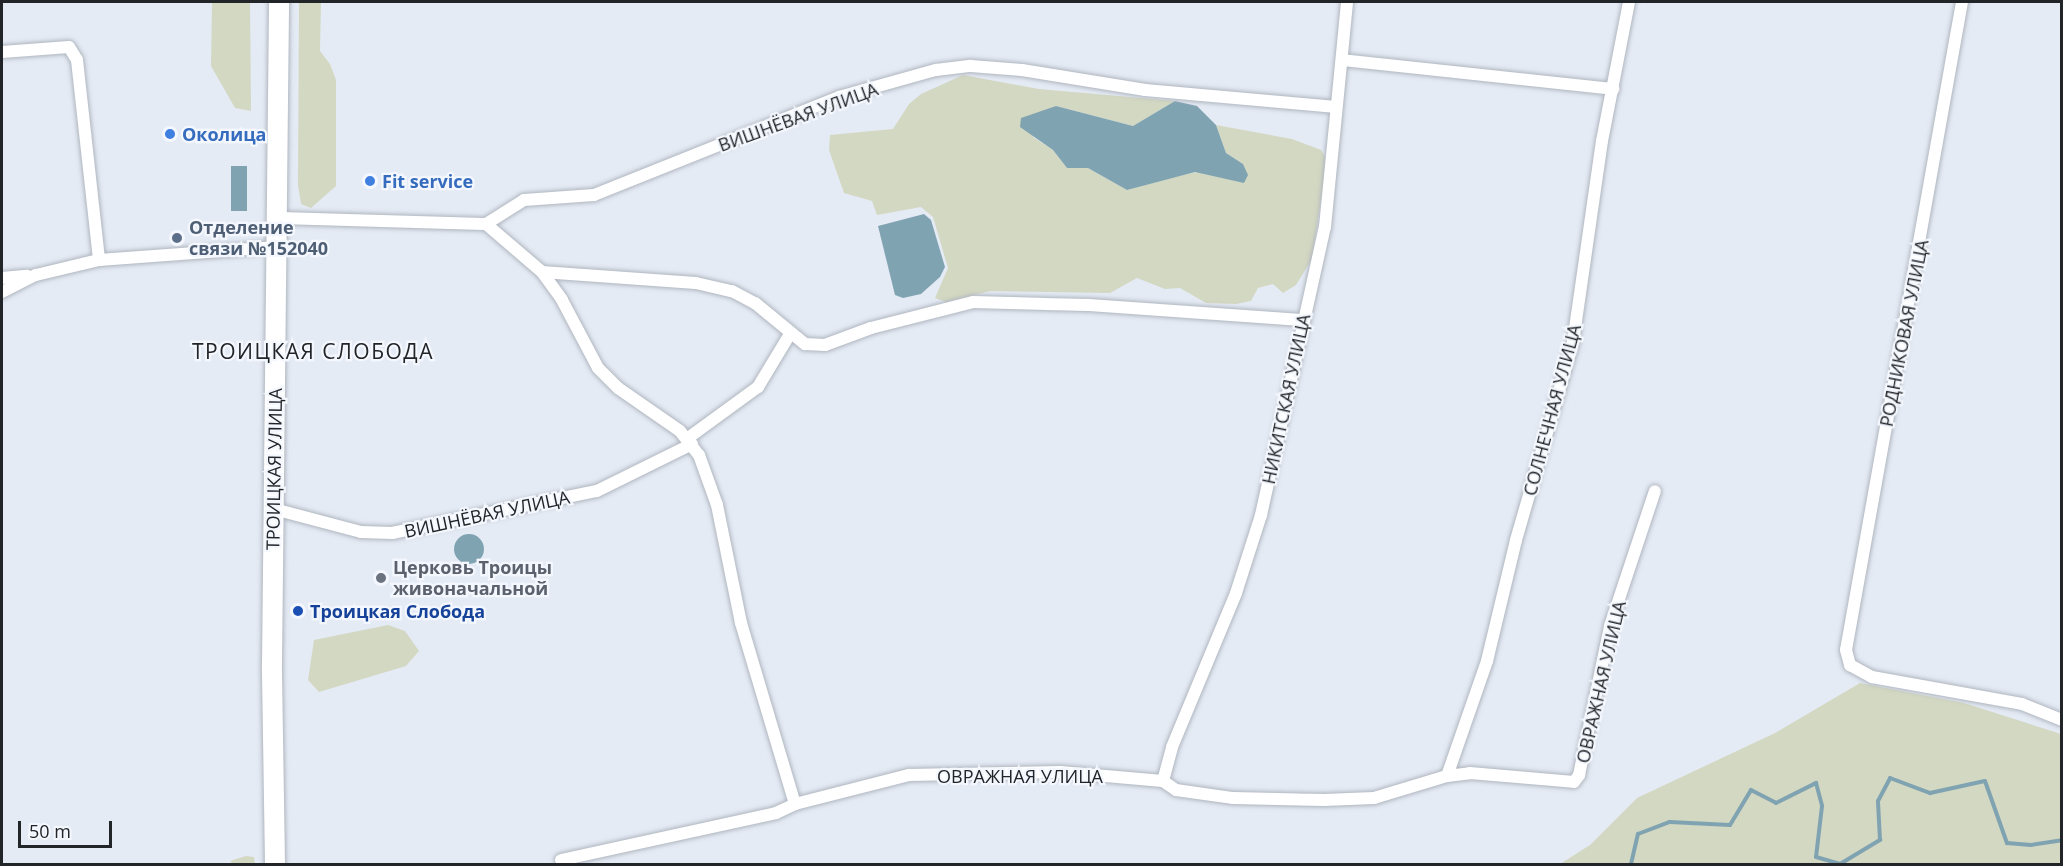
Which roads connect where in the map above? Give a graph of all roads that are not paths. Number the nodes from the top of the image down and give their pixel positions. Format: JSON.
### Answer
{"nodes":[{"id":1,"x":279,"y":2,"type":"edge"},
{"id":2,"x":1347,"y":2,"type":"edge"},
{"id":3,"x":1629,"y":2,"type":"edge"},
{"id":4,"x":1962,"y":2,"type":"edge"},
{"id":5,"x":2,"y":51,"type":"edge"},
{"id":6,"x":1342,"y":60,"type":"junction"},
{"id":7,"x":1613,"y":89,"type":"junction"},
{"id":8,"x":1336,"y":107,"type":"junction"},
{"id":9,"x":278,"y":218,"type":"junction"},
{"id":10,"x":486,"y":224,"type":"junction"},
{"id":11,"x":278,"y":247,"type":"junction"},
{"id":12,"x":99,"y":260,"type":"junction"},
{"id":13,"x":542,"y":272,"type":"junction"},
{"id":14,"x":36,"y":275,"type":"junction"},
{"id":15,"x":2,"y":278,"type":"edge"},
{"id":16,"x":2,"y":292,"type":"edge"},
{"id":17,"x":1302,"y":320,"type":"junction"},
{"id":18,"x":790,"y":334,"type":"junction"},
{"id":19,"x":690,"y":441,"type":"junction"},
{"id":20,"x":1655,"y":491,"type":"dead end"},
{"id":21,"x":274,"y":509,"type":"junction"},
{"id":22,"x":2061,"y":720,"type":"edge"},
{"id":23,"x":1447,"y":776,"type":"junction"},
{"id":24,"x":1163,"y":781,"type":"junction"},
{"id":25,"x":795,"y":804,"type":"junction"},
{"id":26,"x":561,"y":860,"type":"dead end"},
{"id":27,"x":275,"y":864,"type":"edge"}],
"edges":[{"from":1,"to":9,"type":"main road","name":"ТРОИЦКАЯ УЛИЦА"},
{"from":2,"to":6,"type":"street","name":"НИКИТСКАЯ УЛИЦА"},
{"from":3,"to":7,"type":"street","name":"СОЛНЕЧНАЯ УЛИЦА"},
{"from":4,"to":22,"type":"street","name":"РОДНИКОВАЯ УЛИЦА"},
{"from":5,"to":12,"type":"street"},
{"from":6,"to":7,"type":"street"},
{"from":6,"to":8,"type":"street","name":"НИКИТСКАЯ УЛИЦА"},
{"from":7,"to":23,"type":"street","name":"СОЛНЕЧНАЯ УЛИЦА"},
{"from":8,"to":10,"type":"street","name":"ВИШНЁВАЯ УЛИЦА"},
{"from":8,"to":17,"type":"street","name":"НИКИТСКАЯ УЛИЦА"},
{"from":9,"to":10,"type":"street"},
{"from":9,"to":11,"type":"main road","name":"ТРОИЦКАЯ УЛИЦА"},
{"from":10,"to":13,"type":"street"},
{"from":11,"to":12,"type":"street"},
{"from":11,"to":21,"type":"main road","name":"ТРОИЦКАЯ УЛИЦА"},
{"from":12,"to":14,"type":"street"},
{"from":13,"to":18,"type":"street"},
{"from":13,"to":19,"type":"street"},
{"from":14,"to":15,"type":"street"},
{"from":14,"to":16,"type":"street"},
{"from":17,"to":18,"type":"street"},
{"from":17,"to":24,"type":"street","name":"НИКИТСКАЯ УЛИЦА"},
{"from":18,"to":19,"type":"street","name":"ВИШНЁВАЯ УЛИЦА"},
{"from":19,"to":21,"type":"street","name":"ВИШНЁВАЯ УЛИЦА"},
{"from":19,"to":25,"type":"street"},
{"from":20,"to":23,"type":"street","name":"ОВРАЖНАЯ УЛИЦА"},
{"from":21,"to":27,"type":"main road","name":"ТРОИЦКАЯ УЛИЦА"},
{"from":23,"to":24,"type":"street","name":"ОВРАЖНАЯ УЛИЦА"},
{"from":24,"to":25,"type":"street","name":"ОВРАЖНАЯ УЛИЦА"},
{"from":25,"to":26,"type":"street","name":"ОВРАЖНАЯ УЛИЦА"}]}
